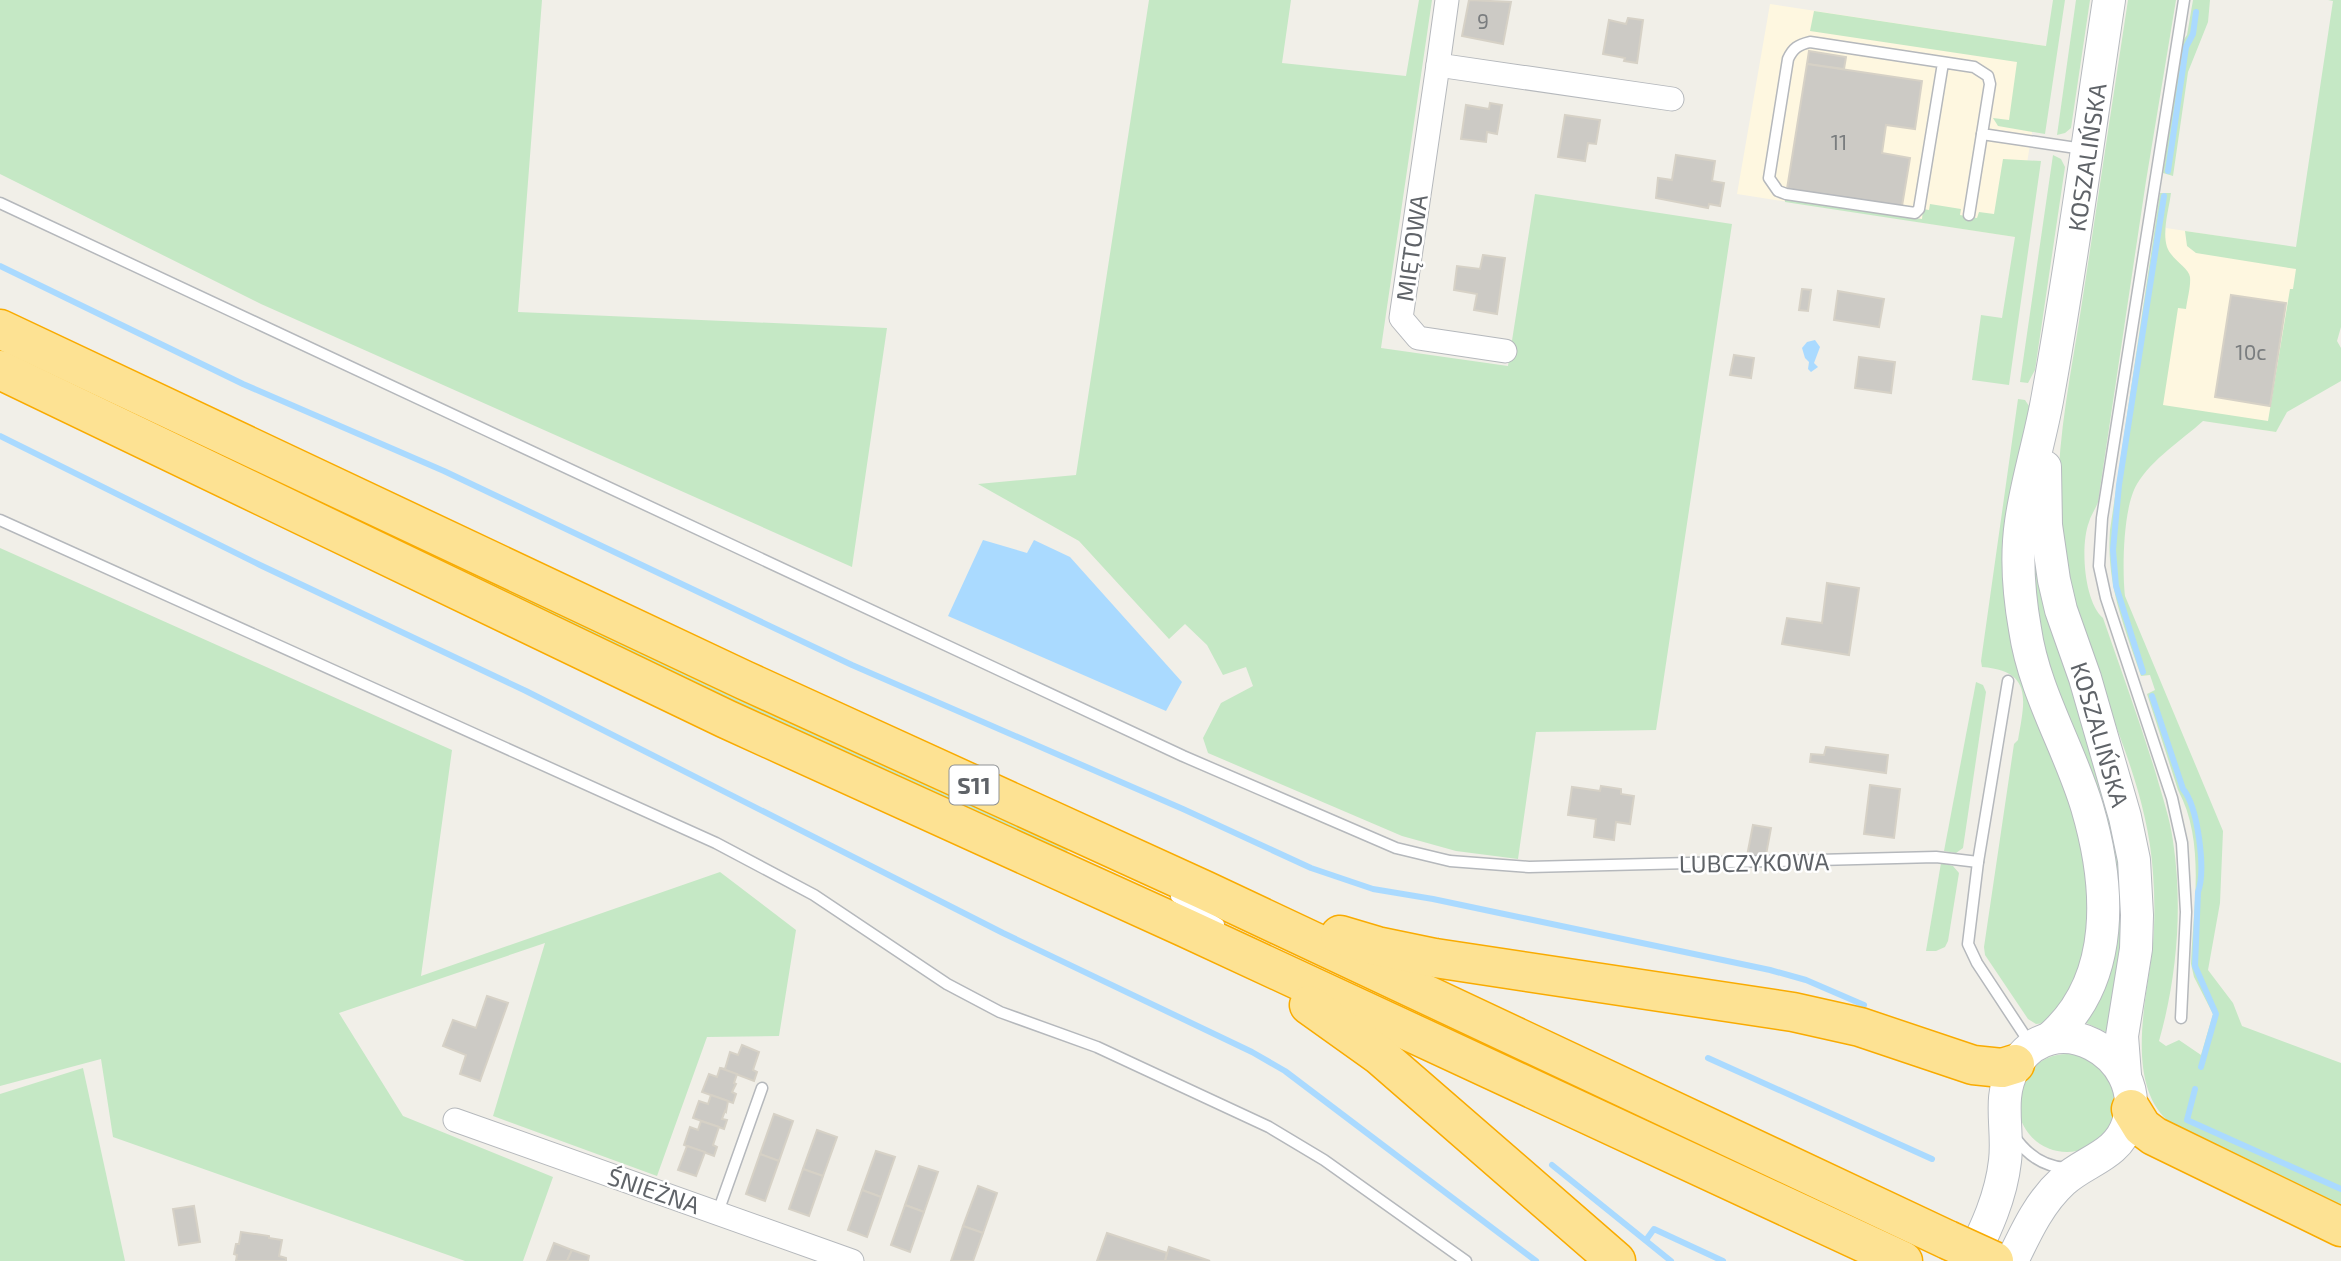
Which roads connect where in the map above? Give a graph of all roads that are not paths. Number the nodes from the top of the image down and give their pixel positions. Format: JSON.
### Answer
{"nodes":[{"id":1,"x":1447,"y":0,"type":"edge"},
{"id":2,"x":2109,"y":0,"type":"edge"},
{"id":3,"x":2184,"y":0,"type":"edge"},
{"id":4,"x":1942,"y":63,"type":"junction"},
{"id":5,"x":1438,"y":65,"type":"junction"},
{"id":6,"x":1672,"y":99,"type":"dead end"},
{"id":7,"x":1982,"y":134,"type":"junction"},
{"id":8,"x":2086,"y":150,"type":"junction"},
{"id":9,"x":0,"y":203,"type":"edge"},
{"id":10,"x":1969,"y":215,"type":"dead end"},
{"id":11,"x":0,"y":328,"type":"edge"},
{"id":12,"x":1505,"y":351,"type":"dead end"},
{"id":13,"x":0,"y":370,"type":"edge"},
{"id":14,"x":2048,"y":396,"type":"junction"},
{"id":15,"x":0,"y":520,"type":"edge"},
{"id":16,"x":2008,"y":681,"type":"dead end"},
{"id":17,"x":1071,"y":829,"type":"junction"},
{"id":18,"x":1978,"y":862,"type":"junction"},
{"id":19,"x":1136,"y":871,"type":"dead end"},
{"id":20,"x":1068,"y":873,"type":"junction"},
{"id":21,"x":1141,"y":895,"type":"dead end"},
{"id":22,"x":1185,"y":905,"type":"junction"},
{"id":23,"x":1227,"y":925,"type":"dead end"},
{"id":24,"x":1268,"y":933,"type":"dead end"},
{"id":25,"x":1248,"y":943,"type":"dead end"},
{"id":26,"x":1334,"y":953,"type":"junction"},
{"id":27,"x":1316,"y":988,"type":"junction"},
{"id":28,"x":2182,"y":1017,"type":"dead end"},
{"id":29,"x":2033,"y":1050,"type":"junction"},
{"id":30,"x":762,"y":1088,"type":"dead end"},
{"id":31,"x":2128,"y":1092,"type":"junction"},
{"id":32,"x":455,"y":1119,"type":"dead end"},
{"id":33,"x":2005,"y":1119,"type":"junction"},
{"id":34,"x":2083,"y":1166,"type":"junction"},
{"id":35,"x":718,"y":1212,"type":"junction"},
{"id":36,"x":2341,"y":1227,"type":"edge"},
{"id":37,"x":1959,"y":1251,"type":"edge"},
{"id":38,"x":852,"y":1261,"type":"edge"},
{"id":39,"x":1466,"y":1261,"type":"edge"},
{"id":40,"x":1616,"y":1261,"type":"edge"},
{"id":41,"x":1903,"y":1261,"type":"edge"},
{"id":42,"x":1994,"y":1261,"type":"edge"},
{"id":43,"x":2012,"y":1261,"type":"edge"}],
"edges":[{"from":1,"to":5,"type":"street","name":"MIĘTOWA"},
{"from":2,"to":8,"type":"main road","name":"KOSZALIŃSKA"},
{"from":3,"to":28,"type":"lane"},
{"from":4,"to":4,"type":"lane"},
{"from":4,"to":7,"type":"lane"},
{"from":5,"to":6,"type":"street"},
{"from":5,"to":12,"type":"street","name":"MIĘTOWA"},
{"from":7,"to":8,"type":"lane"},
{"from":7,"to":10,"type":"lane"},
{"from":8,"to":14,"type":"main road","name":"KOSZALIŃSKA"},
{"from":9,"to":18,"type":"lane","name":"LUBCZYKOWA"},
{"from":11,"to":17,"type":"highway","number":"S11"},
{"from":13,"to":20,"type":"highway","number":"S11"},
{"from":14,"to":29,"type":"main road","name":"KOSZALIŃSKA"},
{"from":14,"to":31,"type":"main road","name":"KOSZALIŃSKA"},
{"from":15,"to":39,"type":"lane"},
{"from":16,"to":18,"type":"lane"},
{"from":17,"to":19,"type":"lane"},
{"from":17,"to":22,"type":"highway","number":"S11"},
{"from":18,"to":29,"type":"lane"},
{"from":20,"to":21,"type":"lane"},
{"from":20,"to":22,"type":"highway","number":"S11"},
{"from":22,"to":23,"type":"lane"},
{"from":22,"to":26,"type":"highway","number":"S11"},
{"from":22,"to":27,"type":"highway","number":"S11"},
{"from":22,"to":29,"type":"highway"},
{"from":22,"to":40,"type":"highway"},
{"from":24,"to":26,"type":"lane"},
{"from":25,"to":27,"type":"lane"},
{"from":26,"to":37,"type":"highway","number":"S11"},
{"from":27,"to":41,"type":"highway","number":"S11"},
{"from":29,"to":31,"type":"main road"},
{"from":29,"to":33,"type":"main road"},
{"from":30,"to":35,"type":"lane"},
{"from":31,"to":34,"type":"main road"},
{"from":31,"to":36,"type":"highway"},
{"from":32,"to":35,"type":"street","name":"ŚNIEŻNA"},
{"from":33,"to":34,"type":"lane"},
{"from":33,"to":37,"type":"main road"},
{"from":34,"to":43,"type":"main road"},
{"from":35,"to":38,"type":"street","name":"ŚNIEŻNA"},
{"from":37,"to":42,"type":"highway","number":"S11","bridge":true}]}
